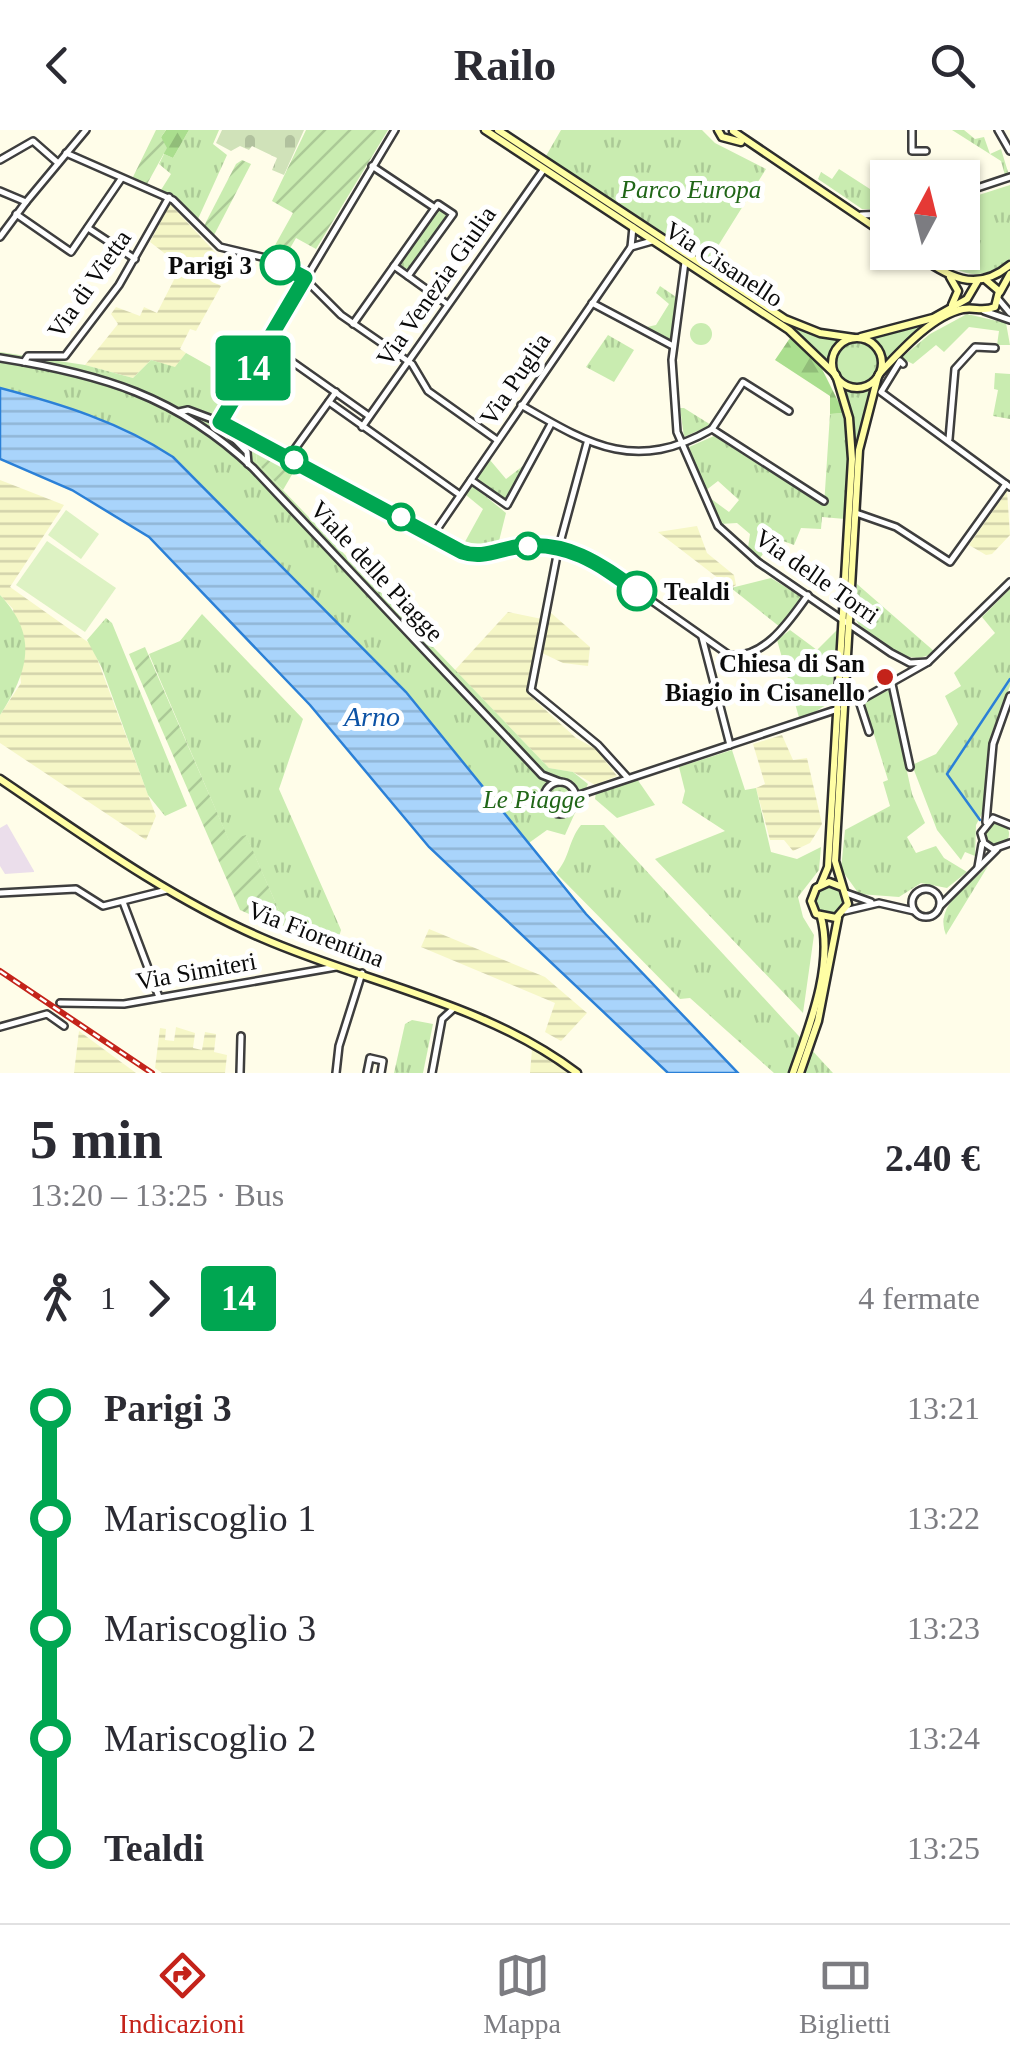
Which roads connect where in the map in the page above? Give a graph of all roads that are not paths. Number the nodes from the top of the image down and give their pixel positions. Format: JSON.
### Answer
{"nodes":[{"id":1,"x":86,"y":130,"type":"edge"},
{"id":2,"x":394,"y":130,"type":"edge"},
{"id":3,"x":484,"y":130,"type":"edge"},
{"id":4,"x":498,"y":130,"type":"edge"},
{"id":5,"x":718,"y":130,"type":"edge"},
{"id":6,"x":912,"y":130,"type":"edge"},
{"id":7,"x":998,"y":130,"type":"edge"},
{"id":8,"x":732,"y":132,"type":"edge"},
{"id":9,"x":926,"y":151,"type":"dead end"},
{"id":10,"x":1010,"y":151,"type":"edge"},
{"id":11,"x":66,"y":153,"type":"junction"},
{"id":12,"x":0,"y":160,"type":"edge"},
{"id":13,"x":58,"y":162,"type":"junction"},
{"id":14,"x":372,"y":166,"type":"junction"},
{"id":15,"x":544,"y":169,"type":"junction"},
{"id":16,"x":1010,"y":177,"type":"edge"},
{"id":17,"x":121,"y":179,"type":"junction"},
{"id":18,"x":980,"y":187,"type":"edge"},
{"id":19,"x":0,"y":192,"type":"edge"},
{"id":20,"x":169,"y":198,"type":"junction"},
{"id":21,"x":26,"y":202,"type":"junction"},
{"id":22,"x":435,"y":208,"type":"junction"},
{"id":23,"x":16,"y":214,"type":"junction"},
{"id":24,"x":854,"y":214,"type":"junction"},
{"id":25,"x":870,"y":214,"type":"edge"},
{"id":26,"x":870,"y":224,"type":"edge"},
{"id":27,"x":88,"y":228,"type":"junction"},
{"id":28,"x":633,"y":228,"type":"junction"},
{"id":29,"x":0,"y":236,"type":"edge"},
{"id":30,"x":654,"y":242,"type":"junction"},
{"id":31,"x":632,"y":247,"type":"junction"},
{"id":32,"x":135,"y":259,"type":"junction"},
{"id":33,"x":685,"y":262,"type":"junction"},
{"id":34,"x":1010,"y":265,"type":"edge"},
{"id":35,"x":394,"y":266,"type":"junction"},
{"id":36,"x":939,"y":270,"type":"edge"},
{"id":37,"x":1010,"y":274,"type":"edge"},
{"id":38,"x":408,"y":276,"type":"junction"},
{"id":39,"x":305,"y":278,"type":"junction"},
{"id":40,"x":951,"y":278,"type":"junction"},
{"id":41,"x":986,"y":280,"type":"junction"},
{"id":42,"x":977,"y":282,"type":"junction"},
{"id":43,"x":969,"y":296,"type":"junction"},
{"id":44,"x":1000,"y":296,"type":"junction"},
{"id":45,"x":592,"y":303,"type":"junction"},
{"id":46,"x":447,"y":304,"type":"junction"},
{"id":47,"x":948,"y":310,"type":"junction"},
{"id":48,"x":982,"y":310,"type":"junction"},
{"id":49,"x":1010,"y":316,"type":"edge"},
{"id":50,"x":353,"y":324,"type":"junction"},
{"id":51,"x":856,"y":338,"type":"junction"},
{"id":52,"x":267,"y":344,"type":"junction"},
{"id":53,"x":674,"y":346,"type":"junction"},
{"id":54,"x":995,"y":348,"type":"dead end"},
{"id":55,"x":0,"y":358,"type":"edge"},
{"id":56,"x":407,"y":360,"type":"junction"},
{"id":57,"x":24,"y":362,"type":"junction"},
{"id":58,"x":903,"y":364,"type":"dead end"},
{"id":59,"x":835,"y":375,"type":"junction"},
{"id":60,"x":878,"y":375,"type":"junction"},
{"id":61,"x":336,"y":392,"type":"junction"},
{"id":62,"x":329,"y":402,"type":"junction"},
{"id":63,"x":521,"y":405,"type":"junction"},
{"id":64,"x":358,"y":408,"type":"junction"},
{"id":65,"x":789,"y":411,"type":"dead end"},
{"id":66,"x":179,"y":412,"type":"junction"},
{"id":67,"x":370,"y":416,"type":"junction"},
{"id":68,"x":351,"y":419,"type":"junction"},
{"id":69,"x":220,"y":422,"type":"junction"},
{"id":70,"x":552,"y":423,"type":"junction"},
{"id":71,"x":362,"y":427,"type":"junction"},
{"id":72,"x":712,"y":429,"type":"junction"},
{"id":73,"x":497,"y":440,"type":"junction"},
{"id":74,"x":949,"y":440,"type":"junction"},
{"id":75,"x":587,"y":443,"type":"junction"},
{"id":76,"x":682,"y":446,"type":"junction"},
{"id":77,"x":289,"y":458,"type":"junction"},
{"id":78,"x":248,"y":464,"type":"junction"},
{"id":79,"x":471,"y":480,"type":"junction"},
{"id":80,"x":1008,"y":485,"type":"edge"},
{"id":81,"x":460,"y":495,"type":"junction"},
{"id":82,"x":824,"y":501,"type":"dead end"},
{"id":83,"x":856,"y":513,"type":"junction"},
{"id":84,"x":433,"y":535,"type":"junction"},
{"id":85,"x":558,"y":550,"type":"junction"},
{"id":86,"x":1010,"y":582,"type":"edge"},
{"id":87,"x":808,"y":596,"type":"junction"},
{"id":88,"x":846,"y":620,"type":"junction"},
{"id":89,"x":702,"y":637,"type":"junction"},
{"id":90,"x":928,"y":662,"type":"junction"},
{"id":91,"x":892,"y":684,"type":"junction"},
{"id":92,"x":1010,"y":696,"type":"edge"},
{"id":93,"x":838,"y":709,"type":"junction"},
{"id":94,"x":869,"y":732,"type":"dead end"},
{"id":95,"x":730,"y":745,"type":"junction"},
{"id":96,"x":910,"y":767,"type":"dead end"},
{"id":97,"x":542,"y":774,"type":"junction"},
{"id":98,"x":627,"y":777,"type":"junction"},
{"id":99,"x":0,"y":779,"type":"edge"},
{"id":100,"x":560,"y":782,"type":"junction"},
{"id":101,"x":547,"y":790,"type":"junction"},
{"id":102,"x":576,"y":796,"type":"junction"},
{"id":103,"x":986,"y":822,"type":"junction"},
{"id":104,"x":1010,"y":825,"type":"edge"},
{"id":105,"x":982,"y":840,"type":"junction"},
{"id":106,"x":1010,"y":842,"type":"edge"},
{"id":107,"x":997,"y":850,"type":"junction"},
{"id":108,"x":978,"y":867,"type":"junction"},
{"id":109,"x":821,"y":884,"type":"junction"},
{"id":110,"x":169,"y":888,"type":"junction"},
{"id":111,"x":958,"y":889,"type":"junction"},
{"id":112,"x":844,"y":890,"type":"junction"},
{"id":113,"x":935,"y":892,"type":"junction"},
{"id":114,"x":0,"y":893,"type":"edge"},
{"id":115,"x":914,"y":895,"type":"junction"},
{"id":116,"x":123,"y":902,"type":"junction"},
{"id":117,"x":878,"y":903,"type":"junction"},
{"id":118,"x":892,"y":904,"type":"junction"},
{"id":119,"x":940,"y":906,"type":"junction"},
{"id":120,"x":915,"y":911,"type":"junction"},
{"id":121,"x":842,"y":914,"type":"junction"},
{"id":122,"x":821,"y":917,"type":"junction"},
{"id":123,"x":339,"y":965,"type":"junction"},
{"id":124,"x":362,"y":973,"type":"junction"},
{"id":125,"x":160,"y":998,"type":"junction"},
{"id":126,"x":60,"y":1003,"type":"dead end"},
{"id":127,"x":439,"y":1004,"type":"junction"},
{"id":128,"x":818,"y":1005,"type":"junction"},
{"id":129,"x":452,"y":1009,"type":"junction"},
{"id":130,"x":442,"y":1019,"type":"junction"},
{"id":131,"x":64,"y":1026,"type":"dead end"},
{"id":132,"x":0,"y":1028,"type":"edge"},
{"id":133,"x":241,"y":1036,"type":"dead end"},
{"id":134,"x":240,"y":1073,"type":"edge"},
{"id":135,"x":336,"y":1073,"type":"edge"},
{"id":136,"x":367,"y":1073,"type":"edge"},
{"id":137,"x":380,"y":1073,"type":"edge"},
{"id":138,"x":432,"y":1073,"type":"edge"},
{"id":139,"x":577,"y":1073,"type":"edge"},
{"id":140,"x":796,"y":1073,"type":"edge"}],
"edges":[{"from":1,"to":11,"type":"street"},
{"from":2,"to":14,"type":"street"},
{"from":3,"to":15,"type":"main road","name":"Via Cisanello"},
{"from":4,"to":51,"type":"main road","name":"Via Cisanello"},
{"from":5,"to":8,"type":"main road"},
{"from":6,"to":9,"type":"street"},
{"from":7,"to":10,"type":"street"},
{"from":8,"to":24,"type":"main road"},
{"from":11,"to":13,"type":"street"},
{"from":11,"to":17,"type":"street"},
{"from":12,"to":13,"type":"street"},
{"from":13,"to":21,"type":"street"},
{"from":14,"to":22,"type":"street"},
{"from":14,"to":39,"type":"street"},
{"from":15,"to":28,"type":"main road","name":"Via Cisanello"},
{"from":15,"to":46,"type":"street","name":"Via Venezia Giulia"},
{"from":16,"to":18,"type":"street"},
{"from":17,"to":20,"type":"street"},
{"from":17,"to":27,"type":"street"},
{"from":19,"to":21,"type":"street"},
{"from":20,"to":32,"type":"street","name":"Via di Vietta"},
{"from":20,"to":39,"type":"street"},
{"from":21,"to":23,"type":"street"},
{"from":22,"to":35,"type":"street"},
{"from":22,"to":38,"type":"street"},
{"from":23,"to":27,"type":"street"},
{"from":23,"to":29,"type":"street"},
{"from":24,"to":25,"type":"street"},
{"from":24,"to":26,"type":"main road"},
{"from":27,"to":32,"type":"street"},
{"from":28,"to":30,"type":"main road","name":"Via Cisanello"},
{"from":28,"to":31,"type":"street"},
{"from":30,"to":31,"type":"street"},
{"from":30,"to":33,"type":"main road","name":"Via Cisanello"},
{"from":31,"to":45,"type":"street","name":"Via Puglia"},
{"from":32,"to":57,"type":"street","name":"Via di Vietta"},
{"from":33,"to":53,"type":"street","name":"Via delle Torri"},
{"from":33,"to":59,"type":"main road","name":"Via Cisanello"},
{"from":34,"to":41,"type":"main road"},
{"from":35,"to":38,"type":"street"},
{"from":35,"to":50,"type":"street"},
{"from":36,"to":40,"type":"main road"},
{"from":37,"to":44,"type":"main road"},
{"from":38,"to":46,"type":"street"},
{"from":39,"to":50,"type":"street"},
{"from":39,"to":52,"type":"street"},
{"from":40,"to":42,"type":"main road"},
{"from":40,"to":43,"type":"main road"},
{"from":40,"to":47,"type":"main road"},
{"from":41,"to":42,"type":"main road"},
{"from":41,"to":44,"type":"main road"},
{"from":42,"to":43,"type":"main road"},
{"from":43,"to":47,"type":"main road"},
{"from":43,"to":48,"type":"main road"},
{"from":44,"to":48,"type":"main road"},
{"from":44,"to":49,"type":"street"},
{"from":45,"to":53,"type":"street"},
{"from":45,"to":63,"type":"street","name":"Via Puglia"},
{"from":46,"to":56,"type":"street","name":"Via Venezia Giulia"},
{"from":47,"to":51,"type":"main road"},
{"from":48,"to":49,"type":"street"},
{"from":48,"to":60,"type":"main road"},
{"from":50,"to":56,"type":"street"},
{"from":51,"to":59,"type":"main road"},
{"from":51,"to":60,"type":"main road"},
{"from":52,"to":61,"type":"street"},
{"from":52,"to":69,"type":"street"},
{"from":53,"to":76,"type":"street","name":"Via delle Torri"},
{"from":54,"to":74,"type":"street"},
{"from":55,"to":57,"type":"street","name":"Viale delle Piagge"},
{"from":56,"to":67,"type":"street","name":"Via Venezia Giulia"},
{"from":56,"to":73,"type":"street"},
{"from":57,"to":66,"type":"street","name":"Viale delle Piagge"},
{"from":58,"to":74,"type":"street"},
{"from":59,"to":60,"type":"main road"},
{"from":59,"to":88,"type":"main road"},
{"from":60,"to":83,"type":"main road"},
{"from":61,"to":62,"type":"street"},
{"from":61,"to":64,"type":"street"},
{"from":62,"to":68,"type":"street"},
{"from":62,"to":77,"type":"street"},
{"from":63,"to":70,"type":"street"},
{"from":63,"to":73,"type":"street","name":"Via Puglia"},
{"from":64,"to":67,"type":"street"},
{"from":64,"to":68,"type":"street"},
{"from":65,"to":72,"type":"street"},
{"from":66,"to":69,"type":"street"},
{"from":66,"to":78,"type":"street","name":"Viale delle Piagge"},
{"from":67,"to":71,"type":"street","name":"Via Venezia Giulia"},
{"from":68,"to":71,"type":"street"},
{"from":69,"to":77,"type":"street"},
{"from":69,"to":78,"type":"street"},
{"from":70,"to":75,"type":"street"},
{"from":70,"to":79,"type":"street"},
{"from":71,"to":81,"type":"street"},
{"from":72,"to":76,"type":"street"},
{"from":72,"to":82,"type":"street"},
{"from":73,"to":79,"type":"street","name":"Via Puglia"},
{"from":74,"to":80,"type":"street"},
{"from":75,"to":76,"type":"street"},
{"from":75,"to":85,"type":"street"},
{"from":76,"to":87,"type":"street","name":"Via delle Torri"},
{"from":77,"to":84,"type":"street"},
{"from":78,"to":97,"type":"street","name":"Viale delle Piagge"},
{"from":79,"to":81,"type":"street","name":"Via Puglia"},
{"from":80,"to":83,"type":"street"},
{"from":81,"to":84,"type":"street","name":"Via Puglia"},
{"from":83,"to":88,"type":"main road"},
{"from":84,"to":85,"type":"street"},
{"from":85,"to":89,"type":"street"},
{"from":85,"to":98,"type":"street"},
{"from":86,"to":90,"type":"street"},
{"from":87,"to":88,"type":"street","name":"Via delle Torri"},
{"from":87,"to":89,"type":"street"},
{"from":88,"to":90,"type":"street","name":"Via delle Torri"},
{"from":88,"to":93,"type":"main road"},
{"from":88,"to":112,"type":"main road"},
{"from":89,"to":95,"type":"street"},
{"from":90,"to":91,"type":"street"},
{"from":91,"to":94,"type":"street"},
{"from":91,"to":96,"type":"street"},
{"from":92,"to":103,"type":"street"},
{"from":93,"to":95,"type":"street"},
{"from":93,"to":109,"type":"main road"},
{"from":95,"to":98,"type":"street"},
{"from":97,"to":100,"type":"street","name":"Viale delle Piagge"},
{"from":97,"to":101,"type":"street","name":"Viale delle Piagge"},
{"from":98,"to":102,"type":"street"},
{"from":99,"to":110,"type":"main road","name":"Via Fiorentina"},
{"from":100,"to":101,"type":"street"},
{"from":100,"to":102,"type":"street"},
{"from":101,"to":102,"type":"street"},
{"from":103,"to":104,"type":"street"},
{"from":103,"to":105,"type":"street"},
{"from":105,"to":107,"type":"street"},
{"from":105,"to":108,"type":"street"},
{"from":106,"to":107,"type":"street"},
{"from":107,"to":108,"type":"street"},
{"from":108,"to":111,"type":"street"},
{"from":109,"to":112,"type":"main road"},
{"from":109,"to":122,"type":"main road"},
{"from":110,"to":116,"type":"street"},
{"from":110,"to":123,"type":"main road","name":"Via Fiorentina"},
{"from":111,"to":113,"type":"street"},
{"from":111,"to":119,"type":"street"},
{"from":112,"to":117,"type":"street"},
{"from":112,"to":121,"type":"main road"},
{"from":113,"to":115,"type":"street"},
{"from":113,"to":119,"type":"street"},
{"from":114,"to":116,"type":"street"},
{"from":115,"to":118,"type":"street"},
{"from":115,"to":120,"type":"street"},
{"from":116,"to":125,"type":"street"},
{"from":117,"to":118,"type":"street"},
{"from":117,"to":121,"type":"street"},
{"from":118,"to":120,"type":"street"},
{"from":119,"to":120,"type":"street"},
{"from":121,"to":122,"type":"main road"},
{"from":121,"to":128,"type":"main road"},
{"from":122,"to":128,"type":"main road"},
{"from":123,"to":124,"type":"main road","name":"Via Fiorentina"},
{"from":123,"to":125,"type":"street","name":"Via Simiteri"},
{"from":124,"to":127,"type":"main road","name":"Via Fiorentina"},
{"from":124,"to":135,"type":"street"},
{"from":125,"to":126,"type":"street","name":"Via Simiteri"},
{"from":127,"to":129,"type":"main road","name":"Via Fiorentina"},
{"from":127,"to":130,"type":"street"},
{"from":128,"to":140,"type":"main road"},
{"from":129,"to":130,"type":"street"},
{"from":129,"to":139,"type":"main road","name":"Via Fiorentina"},
{"from":130,"to":138,"type":"street"},
{"from":131,"to":132,"type":"street"},
{"from":133,"to":134,"type":"street"},
{"from":136,"to":137,"type":"street"}]}
